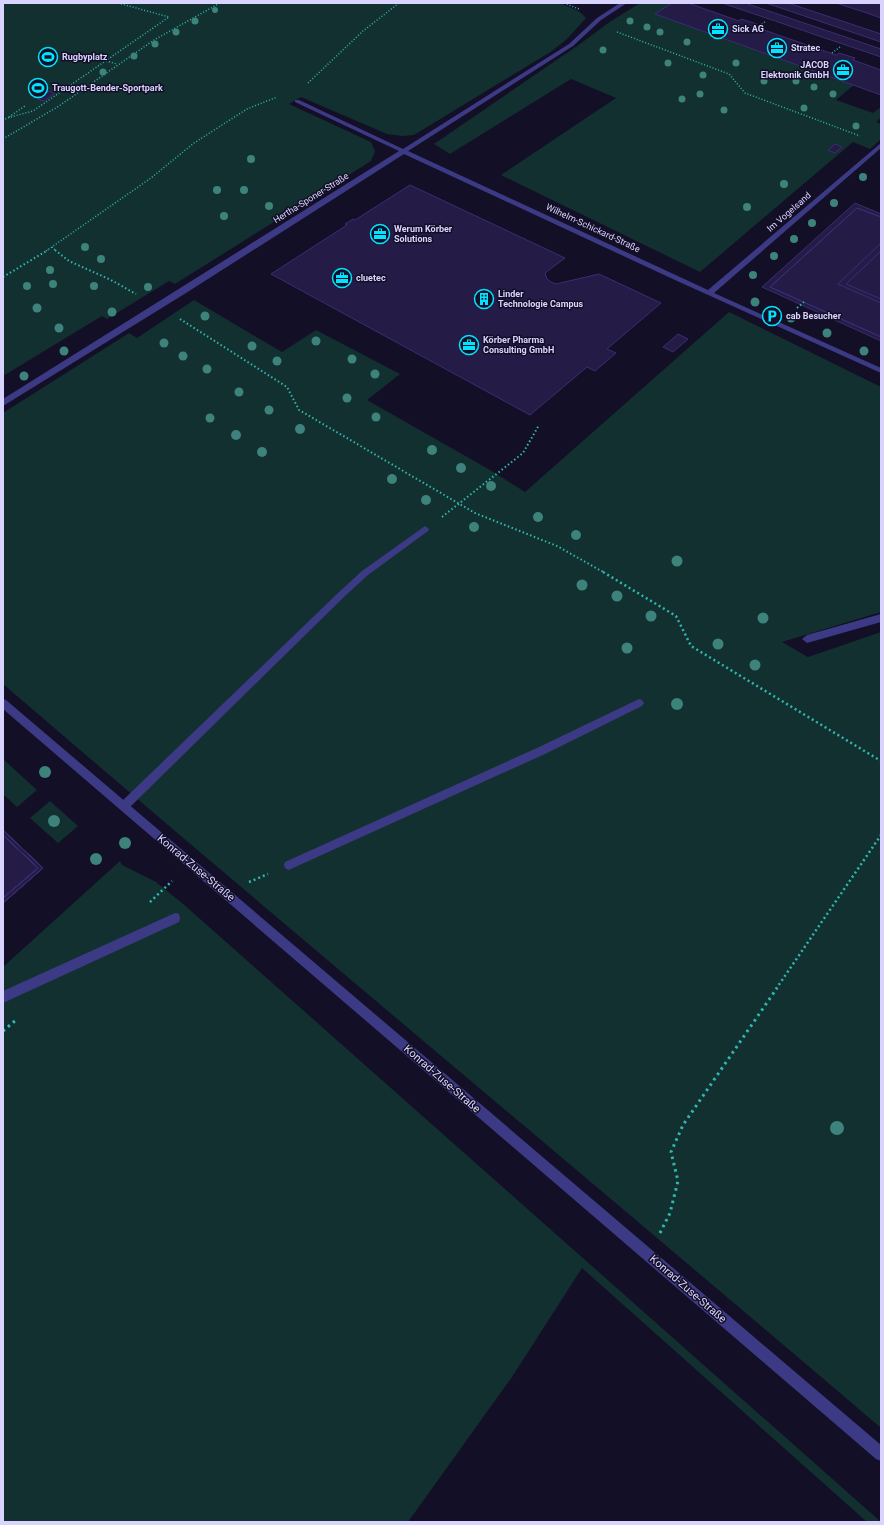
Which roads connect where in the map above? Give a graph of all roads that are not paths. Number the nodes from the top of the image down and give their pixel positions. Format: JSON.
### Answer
{"nodes":[{"id":1,"x":624,"y":3,"type":"edge"},
{"id":2,"x":297,"y":101,"type":"dead end"},
{"id":3,"x":881,"y":145,"type":"edge"},
{"id":4,"x":405,"y":150,"type":"junction"},
{"id":5,"x":709,"y":293,"type":"junction"},
{"id":6,"x":881,"y":372,"type":"edge"},
{"id":7,"x":3,"y":403,"type":"edge"},
{"id":8,"x":425,"y":529,"type":"dead end"},
{"id":9,"x":881,"y":618,"type":"edge"},
{"id":10,"x":807,"y":639,"type":"dead end"},
{"id":11,"x":3,"y":703,"type":"edge"},
{"id":12,"x":639,"y":703,"type":"dead end"},
{"id":13,"x":124,"y":806,"type":"junction"},
{"id":14,"x":289,"y":865,"type":"road end"},
{"id":15,"x":175,"y":918,"type":"dead end"},
{"id":16,"x":3,"y":997,"type":"edge"},
{"id":17,"x":881,"y":1454,"type":"edge"}],
"edges":[{"from":1,"to":4,"type":"street","name":"Hertha-Sponer-Straße"},
{"from":2,"to":4,"type":"street","name":"Wilhelm-Schickard-Straße"},
{"from":3,"to":5,"type":"street","name":"Im Vogelsand"},
{"from":4,"to":5,"type":"street","name":"Wilhelm-Schickard-Straße"},
{"from":4,"to":7,"type":"street","name":"Hertha-Sponer-Straße"},
{"from":5,"to":6,"type":"street","name":"Wilhelm-Schickard-Straße"},
{"from":8,"to":13,"type":"street"},
{"from":9,"to":10,"type":"street"},
{"from":11,"to":13,"type":"street","name":"Konrad-Zuse-Straße"},
{"from":12,"to":14,"type":"street"},
{"from":13,"to":17,"type":"street","name":"Konrad-Zuse-Straße"},
{"from":15,"to":16,"type":"street"}]}
